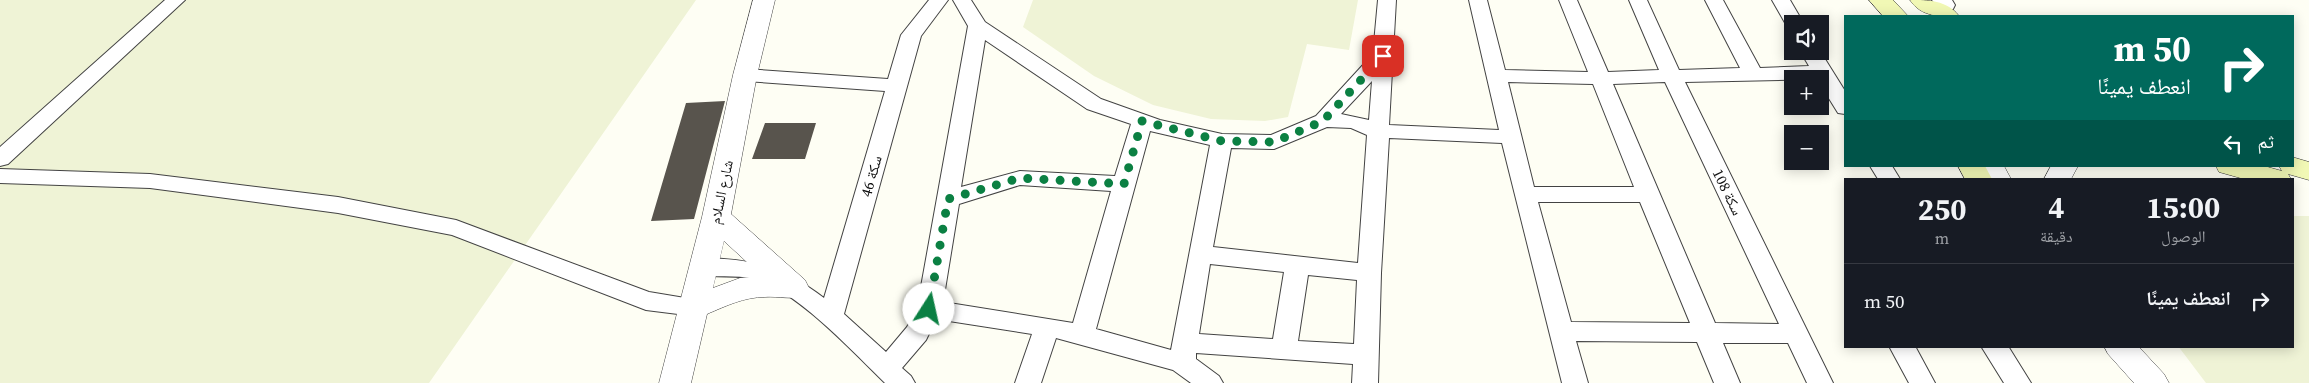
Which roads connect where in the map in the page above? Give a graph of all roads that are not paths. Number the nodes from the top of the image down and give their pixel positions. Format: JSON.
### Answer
{"nodes":[{"id":1,"x":176,"y":0,"type":"edge"},
{"id":2,"x":764,"y":0,"type":"edge"},
{"id":3,"x":939,"y":0,"type":"edge"},
{"id":4,"x":962,"y":0,"type":"edge"},
{"id":5,"x":1386,"y":0,"type":"edge"},
{"id":6,"x":1478,"y":0,"type":"edge"},
{"id":7,"x":1568,"y":0,"type":"edge"},
{"id":8,"x":1638,"y":0,"type":"edge"},
{"id":9,"x":1714,"y":0,"type":"edge"},
{"id":10,"x":1781,"y":0,"type":"edge"},
{"id":11,"x":1865,"y":0,"type":"edge"},
{"id":12,"x":1880,"y":0,"type":"edge"},
{"id":13,"x":1904,"y":0,"type":"edge"},
{"id":14,"x":1921,"y":0,"type":"edge"},
{"id":15,"x":1945,"y":7,"type":"edge"},
{"id":16,"x":1789,"y":15,"type":"edge"},
{"id":17,"x":1875,"y":15,"type":"edge"},
{"id":18,"x":1895,"y":15,"type":"edge"},
{"id":19,"x":1921,"y":15,"type":"edge"},
{"id":20,"x":978,"y":26,"type":"junction"},
{"id":21,"x":1383,"y":56,"type":"junction"},
{"id":22,"x":1753,"y":73,"type":"junction"},
{"id":23,"x":1784,"y":73,"type":"edge"},
{"id":24,"x":745,"y":75,"type":"junction"},
{"id":25,"x":1498,"y":76,"type":"junction"},
{"id":26,"x":1672,"y":76,"type":"junction"},
{"id":27,"x":1600,"y":78,"type":"junction"},
{"id":28,"x":1829,"y":83,"type":"edge"},
{"id":29,"x":896,"y":86,"type":"junction"},
{"id":30,"x":1844,"y":106,"type":"edge"},
{"id":31,"x":1142,"y":121,"type":"junction"},
{"id":32,"x":1323,"y":121,"type":"junction"},
{"id":33,"x":1377,"y":131,"type":"junction"},
{"id":34,"x":1512,"y":137,"type":"junction"},
{"id":35,"x":1222,"y":141,"type":"junction"},
{"id":36,"x":2294,"y":158,"type":"edge"},
{"id":37,"x":0,"y":159,"type":"edge"},
{"id":38,"x":2309,"y":164,"type":"edge"},
{"id":39,"x":1882,"y":167,"type":"edge"},
{"id":40,"x":1972,"y":167,"type":"edge"},
{"id":41,"x":1991,"y":167,"type":"edge"},
{"id":42,"x":2064,"y":167,"type":"edge"},
{"id":43,"x":2233,"y":167,"type":"edge"},
{"id":44,"x":2294,"y":167,"type":"edge"},
{"id":45,"x":2309,"y":171,"type":"edge"},
{"id":46,"x":0,"y":176,"type":"edge"},
{"id":47,"x":1888,"y":178,"type":"edge"},
{"id":48,"x":1978,"y":178,"type":"edge"},
{"id":49,"x":1997,"y":178,"type":"edge"},
{"id":50,"x":2058,"y":178,"type":"edge"},
{"id":51,"x":2274,"y":178,"type":"edge"},
{"id":52,"x":2294,"y":183,"type":"edge"},
{"id":53,"x":1124,"y":184,"type":"junction"},
{"id":54,"x":2309,"y":187,"type":"edge"},
{"id":55,"x":1525,"y":194,"type":"junction"},
{"id":56,"x":1648,"y":194,"type":"junction"},
{"id":57,"x":948,"y":199,"type":"junction"},
{"id":58,"x":716,"y":217,"type":"junction"},
{"id":59,"x":1200,"y":254,"type":"junction"},
{"id":60,"x":1297,"y":265,"type":"junction"},
{"id":61,"x":703,"y":267,"type":"junction"},
{"id":62,"x":1369,"y":273,"type":"junction"},
{"id":63,"x":765,"y":286,"type":"junction"},
{"id":64,"x":794,"y":288,"type":"junction"},
{"id":65,"x":694,"y":308,"type":"junction"},
{"id":66,"x":929,"y":309,"type":"junction"},
{"id":67,"x":830,"y":317,"type":"junction"},
{"id":68,"x":1047,"y":327,"type":"junction"},
{"id":69,"x":1561,"y":331,"type":"junction"},
{"id":70,"x":1708,"y":333,"type":"junction"},
{"id":71,"x":1796,"y":334,"type":"junction"},
{"id":72,"x":1082,"y":335,"type":"junction"},
{"id":73,"x":1903,"y":348,"type":"edge"},
{"id":74,"x":1995,"y":348,"type":"edge"},
{"id":75,"x":2121,"y":348,"type":"edge"},
{"id":76,"x":2139,"y":348,"type":"edge"},
{"id":77,"x":1284,"y":350,"type":"junction"},
{"id":78,"x":1184,"y":353,"type":"junction"},
{"id":79,"x":1367,"y":355,"type":"junction"},
{"id":80,"x":894,"y":376,"type":"edge"},
{"id":81,"x":675,"y":383,"type":"edge"},
{"id":82,"x":1028,"y":383,"type":"edge"},
{"id":83,"x":1210,"y":383,"type":"edge"},
{"id":84,"x":1366,"y":383,"type":"edge"},
{"id":85,"x":1575,"y":383,"type":"edge"},
{"id":86,"x":1727,"y":383,"type":"edge"},
{"id":87,"x":1820,"y":383,"type":"edge"},
{"id":88,"x":1922,"y":383,"type":"edge"},
{"id":89,"x":2018,"y":383,"type":"edge"},
{"id":90,"x":2153,"y":383,"type":"edge"},
{"id":91,"x":2157,"y":383,"type":"edge"}],
"edges":[{"from":1,"to":37,"type":"street"},
{"from":2,"to":24,"type":"street","name":"شارع السلام"},
{"from":3,"to":29,"type":"street","name":"سكة 46"},
{"from":4,"to":20,"type":"street"},
{"from":5,"to":21,"type":"street"},
{"from":6,"to":25,"type":"street"},
{"from":7,"to":27,"type":"street"},
{"from":8,"to":26,"type":"street","name":"سكة 108"},
{"from":9,"to":22,"type":"street"},
{"from":10,"to":16,"type":"street"},
{"from":11,"to":17,"type":"main road"},
{"from":12,"to":18,"type":"main road"},
{"from":13,"to":19,"type":"main road"},
{"from":14,"to":15,"type":"main road"},
{"from":20,"to":31,"type":"street"},
{"from":20,"to":57,"type":"street"},
{"from":21,"to":32,"type":"street"},
{"from":21,"to":33,"type":"street"},
{"from":22,"to":23,"type":"street"},
{"from":22,"to":26,"type":"street"},
{"from":24,"to":29,"type":"street"},
{"from":24,"to":58,"type":"street","name":"شارع السلام"},
{"from":25,"to":27,"type":"street"},
{"from":25,"to":34,"type":"street"},
{"from":26,"to":27,"type":"street"},
{"from":26,"to":71,"type":"street","name":"سكة 108"},
{"from":27,"to":56,"type":"street"},
{"from":28,"to":30,"type":"street"},
{"from":29,"to":67,"type":"street","name":"سكة 46"},
{"from":31,"to":35,"type":"street"},
{"from":31,"to":53,"type":"street"},
{"from":32,"to":33,"type":"street"},
{"from":32,"to":35,"type":"street"},
{"from":33,"to":34,"type":"street"},
{"from":33,"to":62,"type":"street"},
{"from":34,"to":55,"type":"street"},
{"from":35,"to":59,"type":"street"},
{"from":36,"to":38,"type":"main road"},
{"from":39,"to":47,"type":"street"},
{"from":40,"to":48,"type":"main road"},
{"from":41,"to":49,"type":"street"},
{"from":42,"to":50,"type":"street"},
{"from":43,"to":51,"type":"main road"},
{"from":44,"to":45,"type":"main road"},
{"from":46,"to":65,"type":"street"},
{"from":52,"to":54,"type":"main road"},
{"from":53,"to":57,"type":"street"},
{"from":53,"to":72,"type":"street"},
{"from":55,"to":56,"type":"street"},
{"from":55,"to":69,"type":"street"},
{"from":56,"to":70,"type":"street"},
{"from":57,"to":66,"type":"street"},
{"from":58,"to":61,"type":"street","name":"شارع السلام"},
{"from":58,"to":64,"type":"street"},
{"from":59,"to":60,"type":"street"},
{"from":59,"to":78,"type":"street"},
{"from":60,"to":62,"type":"street"},
{"from":60,"to":77,"type":"street"},
{"from":61,"to":63,"type":"street"},
{"from":61,"to":64,"type":"street"},
{"from":61,"to":65,"type":"street","name":"شارع السلام"},
{"from":62,"to":79,"type":"street"},
{"from":63,"to":64,"type":"street"},
{"from":63,"to":65,"type":"street"},
{"from":64,"to":67,"type":"street"},
{"from":65,"to":81,"type":"street","name":"شارع السلام"},
{"from":66,"to":68,"type":"street"},
{"from":66,"to":80,"type":"street"},
{"from":67,"to":80,"type":"street"},
{"from":68,"to":72,"type":"street"},
{"from":68,"to":82,"type":"street"},
{"from":69,"to":70,"type":"street"},
{"from":69,"to":85,"type":"street"},
{"from":70,"to":71,"type":"street"},
{"from":70,"to":86,"type":"street"},
{"from":71,"to":87,"type":"street","name":"سكة 108"},
{"from":72,"to":78,"type":"street"},
{"from":73,"to":88,"type":"street"},
{"from":74,"to":89,"type":"street"},
{"from":75,"to":90,"type":"street"},
{"from":76,"to":91,"type":"street"},
{"from":77,"to":78,"type":"street"},
{"from":77,"to":79,"type":"street"},
{"from":78,"to":83,"type":"street"},
{"from":79,"to":84,"type":"street"}]}
